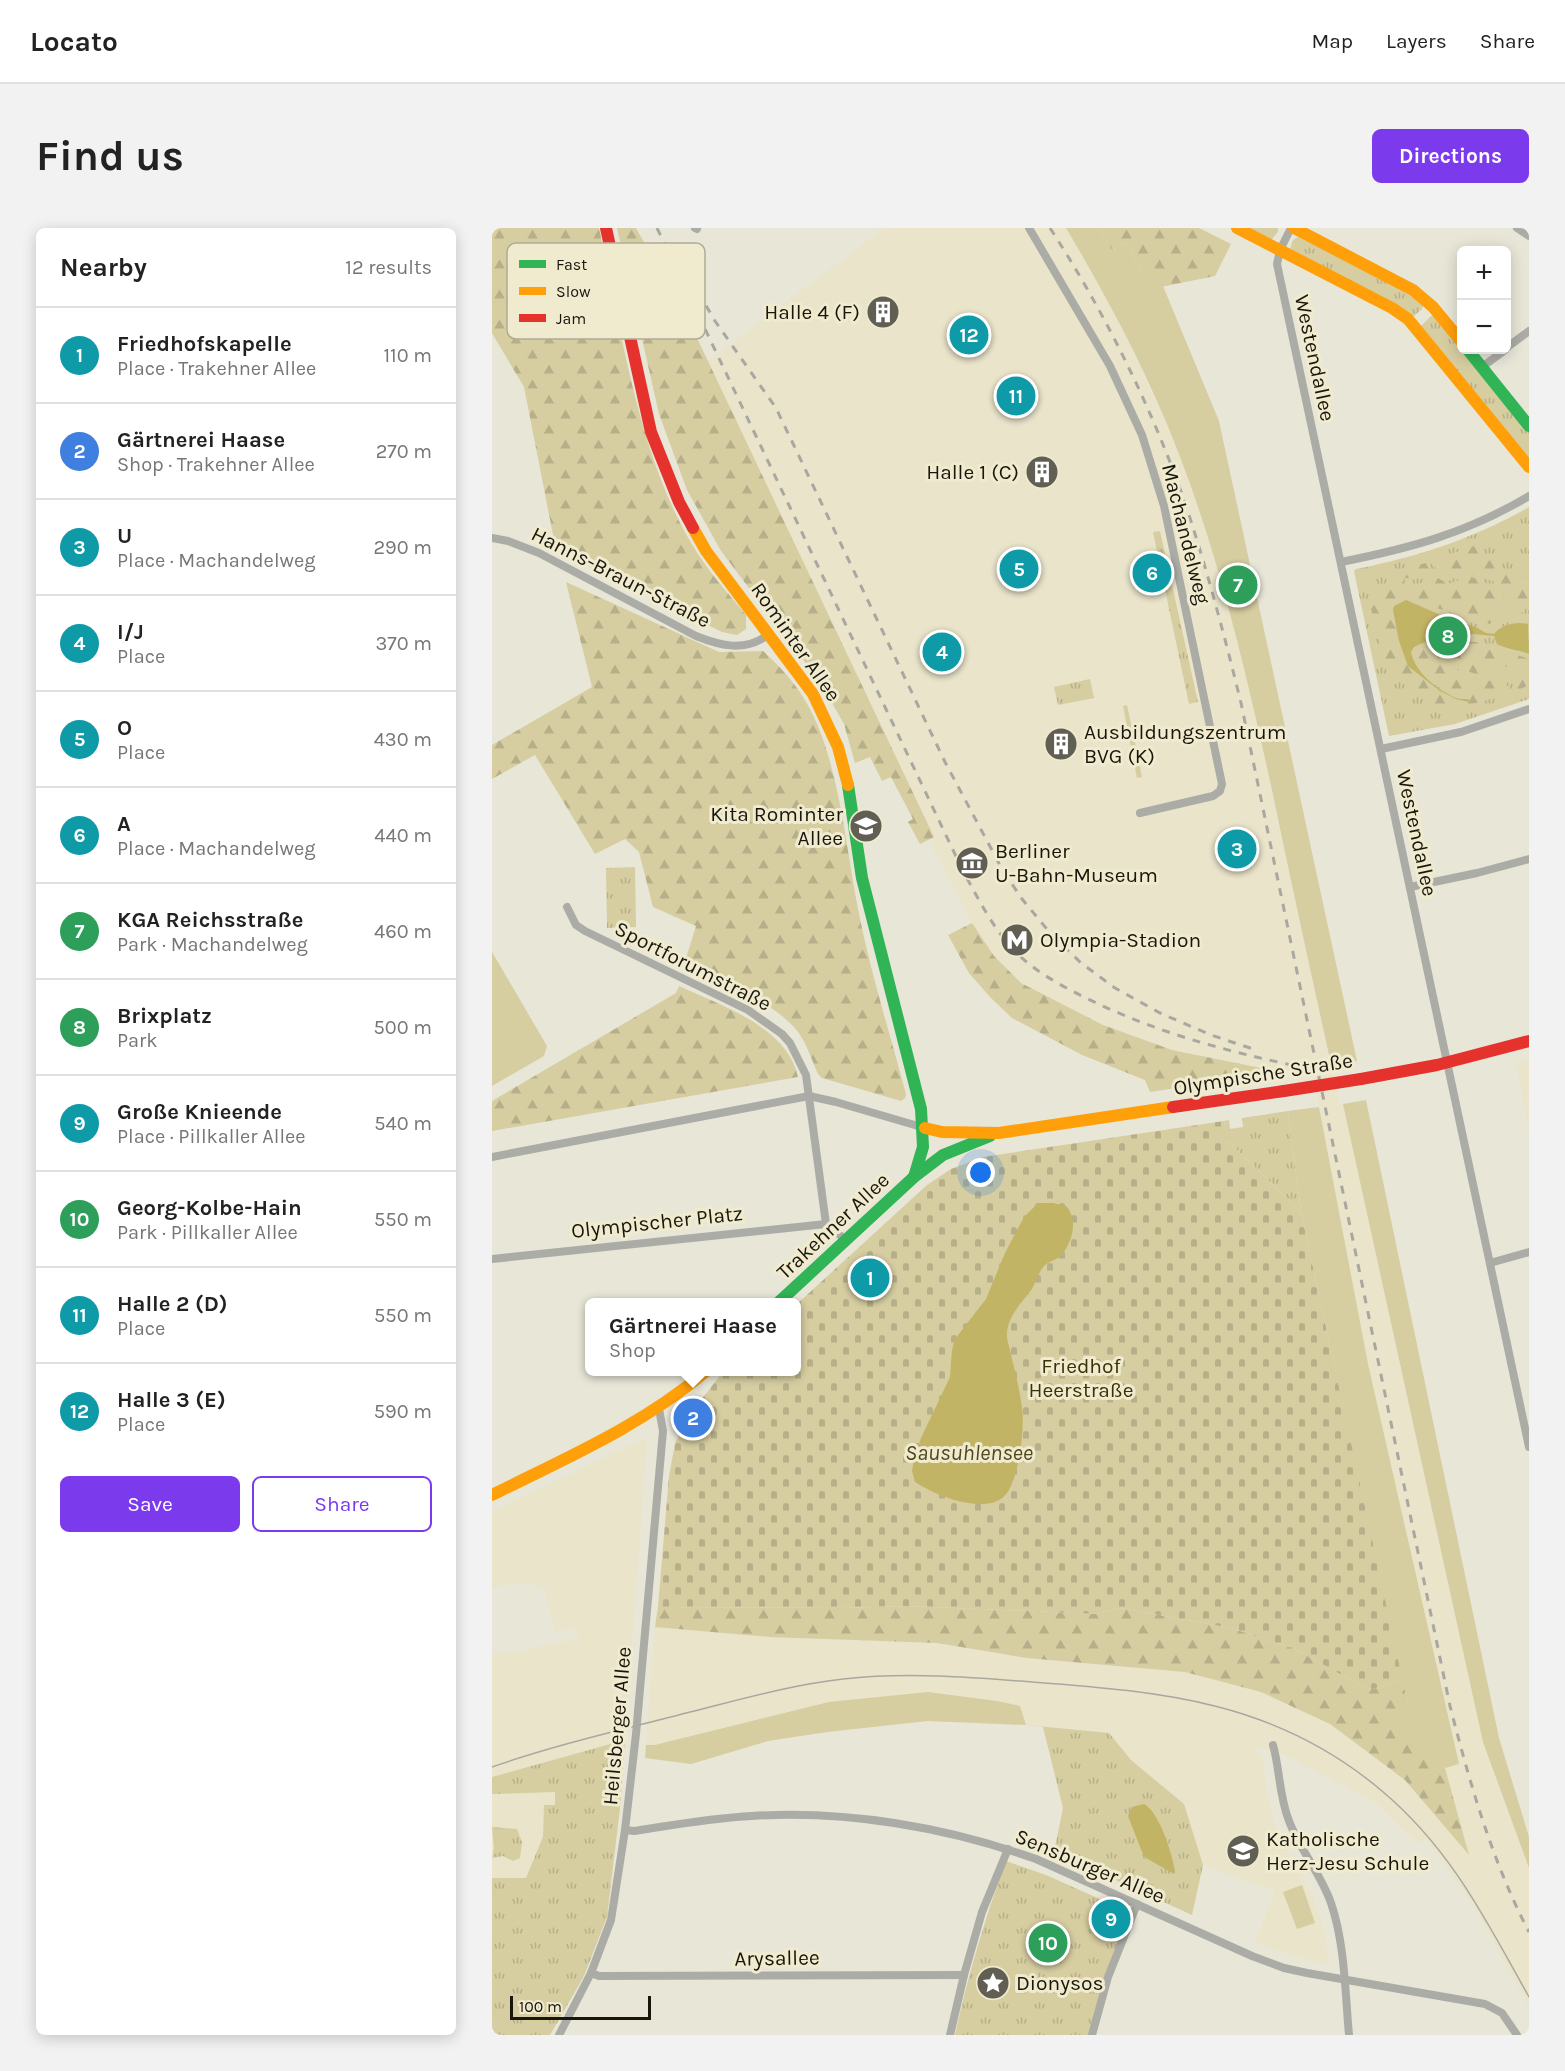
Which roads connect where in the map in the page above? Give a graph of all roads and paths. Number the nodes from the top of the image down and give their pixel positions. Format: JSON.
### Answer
{"nodes":[{"id":1,"x":606,"y":228,"type":"edge"},
{"id":2,"x":1029,"y":228,"type":"edge"},
{"id":3,"x":1237,"y":228,"type":"edge"},
{"id":4,"x":1292,"y":228,"type":"edge"},
{"id":5,"x":1517,"y":228,"type":"edge"},
{"id":6,"x":1529,"y":237,"type":"edge"},
{"id":7,"x":609,"y":243,"type":"edge"},
{"id":8,"x":1280,"y":250,"type":"junction"},
{"id":9,"x":1529,"y":330,"type":"edge"},
{"id":10,"x":1457,"y":336,"type":"edge"},
{"id":11,"x":630,"y":339,"type":"edge"},
{"id":12,"x":1511,"y":345,"type":"edge"},
{"id":13,"x":1471,"y":354,"type":"edge"},
{"id":14,"x":1499,"y":354,"type":"edge"},
{"id":15,"x":1482,"y":367,"type":"junction"},
{"id":16,"x":1529,"y":426,"type":"edge"},
{"id":17,"x":1529,"y":467,"type":"edge"},
{"id":18,"x":1529,"y":496,"type":"edge"},
{"id":19,"x":492,"y":538,"type":"edge"},
{"id":20,"x":1345,"y":561,"type":"junction"},
{"id":21,"x":768,"y":634,"type":"junction"},
{"id":22,"x":1529,"y":709,"type":"edge"},
{"id":23,"x":1381,"y":749,"type":"junction"},
{"id":24,"x":1140,"y":813,"type":"dead end"},
{"id":25,"x":1529,"y":859,"type":"edge"},
{"id":26,"x":1410,"y":887,"type":"junction"},
{"id":27,"x":567,"y":907,"type":"dead end"},
{"id":28,"x":1529,"y":1041,"type":"edge"},
{"id":29,"x":1447,"y":1062,"type":"junction"},
{"id":30,"x":809,"y":1096,"type":"junction"},
{"id":31,"x":925,"y":1128,"type":"junction"},
{"id":32,"x":999,"y":1133,"type":"junction"},
{"id":33,"x":492,"y":1157,"type":"edge"},
{"id":34,"x":914,"y":1177,"type":"junction"},
{"id":35,"x":826,"y":1224,"type":"junction"},
{"id":36,"x":846,"y":1240,"type":"junction"},
{"id":37,"x":1529,"y":1252,"type":"edge"},
{"id":38,"x":492,"y":1259,"type":"edge"},
{"id":39,"x":1490,"y":1263,"type":"junction"},
{"id":40,"x":783,"y":1298,"type":"edge"},
{"id":41,"x":700,"y":1376,"type":"edge"},
{"id":42,"x":659,"y":1409,"type":"junction"},
{"id":43,"x":1529,"y":1447,"type":"edge"},
{"id":44,"x":492,"y":1496,"type":"edge"},
{"id":45,"x":1273,"y":1744,"type":"dead end"},
{"id":46,"x":625,"y":1830,"type":"junction"},
{"id":47,"x":1008,"y":1849,"type":"junction"},
{"id":48,"x":1137,"y":1904,"type":"junction"},
{"id":49,"x":591,"y":1973,"type":"junction"},
{"id":50,"x":964,"y":1975,"type":"junction"},
{"id":51,"x":1344,"y":1979,"type":"junction"},
{"id":52,"x":559,"y":2035,"type":"edge"},
{"id":53,"x":950,"y":2035,"type":"edge"},
{"id":54,"x":1092,"y":2035,"type":"edge"},
{"id":55,"x":1349,"y":2035,"type":"edge"},
{"id":56,"x":1517,"y":2035,"type":"edge"}],
"edges":[{"from":1,"to":7,"type":"main road","name":"Rominter Allee"},
{"from":2,"to":24,"type":"street","name":"Machandelweg"},
{"from":3,"to":8,"type":"main road"},
{"from":4,"to":8,"type":"street","name":"Westendallee"},
{"from":4,"to":10,"type":"main road"},
{"from":5,"to":6,"type":"street"},
{"from":8,"to":17,"type":"main road"},
{"from":8,"to":20,"type":"street","name":"Westendallee"},
{"from":9,"to":12,"type":"street"},
{"from":11,"to":21,"type":"main road","name":"Rominter Allee"},
{"from":13,"to":15,"type":"main road"},
{"from":14,"to":15,"type":"street"},
{"from":15,"to":16,"type":"main road"},
{"from":18,"to":20,"type":"street"},
{"from":19,"to":21,"type":"street","name":"Hanns-Braun-Straße"},
{"from":20,"to":23,"type":"street","name":"Westendallee"},
{"from":21,"to":31,"type":"main road","name":"Rominter Allee"},
{"from":22,"to":23,"type":"street"},
{"from":23,"to":26,"type":"street","name":"Westendallee"},
{"from":25,"to":26,"type":"street"},
{"from":26,"to":29,"type":"street","name":"Westendallee"},
{"from":27,"to":30,"type":"street","name":"Sportforumstraße"},
{"from":28,"to":29,"type":"main road","name":"Olympische Straße"},
{"from":29,"to":32,"type":"main road","name":"Olympische Straße","bridge":true},
{"from":29,"to":39,"type":"street","name":"Westendallee"},
{"from":30,"to":31,"type":"street"},
{"from":30,"to":33,"type":"street"},
{"from":30,"to":35,"type":"street"},
{"from":31,"to":32,"type":"main road","name":"Olympische Straße"},
{"from":31,"to":34,"type":"main road"},
{"from":32,"to":34,"type":"main road","name":"Olympische Straße"},
{"from":34,"to":36,"type":"main road","name":"Trakehner Allee"},
{"from":35,"to":36,"type":"street"},
{"from":35,"to":38,"type":"street","name":"Olympischer Platz"},
{"from":36,"to":40,"type":"main road","name":"Trakehner Allee"},
{"from":37,"to":39,"type":"street"},
{"from":39,"to":43,"type":"street","name":"Westendallee"},
{"from":41,"to":42,"type":"main road"},
{"from":42,"to":44,"type":"main road"},
{"from":42,"to":46,"type":"street","name":"Heilsberger Allee"},
{"from":45,"to":51,"type":"street"},
{"from":46,"to":47,"type":"street","name":"Sensburger Allee"},
{"from":46,"to":49,"type":"street","name":"Heilsberger Allee"},
{"from":47,"to":48,"type":"street","name":"Sensburger Allee"},
{"from":47,"to":50,"type":"street"},
{"from":48,"to":51,"type":"street","name":"Sensburger Allee"},
{"from":48,"to":54,"type":"street"},
{"from":49,"to":50,"type":"street","name":"Arysallee"},
{"from":49,"to":52,"type":"street","name":"Heilsberger Allee"},
{"from":50,"to":53,"type":"street"},
{"from":51,"to":55,"type":"street"},
{"from":51,"to":56,"type":"street","name":"Sensburger Allee"}]}
